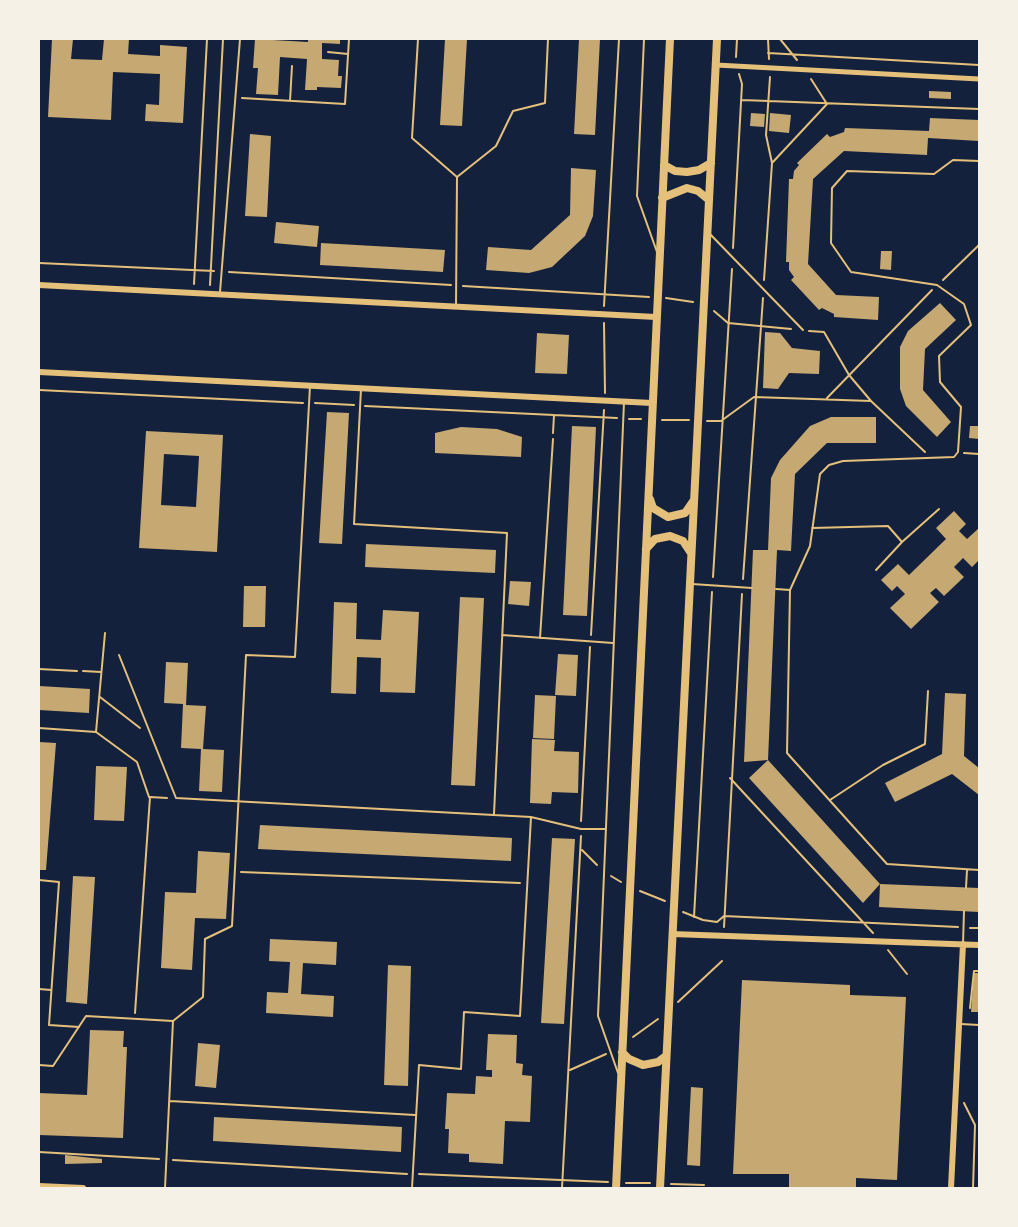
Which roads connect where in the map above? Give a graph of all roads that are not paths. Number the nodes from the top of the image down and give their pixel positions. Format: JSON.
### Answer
{"nodes":[{"id":1,"x":240,"y":39,"type":"edge"},
{"id":2,"x":418,"y":39,"type":"edge"},
{"id":3,"x":548,"y":39,"type":"edge"},
{"id":4,"x":644,"y":39,"type":"edge"},
{"id":5,"x":670,"y":39,"type":"edge"},
{"id":6,"x":717,"y":39,"type":"edge"},
{"id":7,"x":716,"y":65,"type":"junction"},
{"id":8,"x":979,"y":79,"type":"edge"},
{"id":9,"x":979,"y":161,"type":"edge"},
{"id":10,"x":711,"y":163,"type":"junction"},
{"id":11,"x":664,"y":165,"type":"junction"},
{"id":12,"x":457,"y":177,"type":"junction"},
{"id":13,"x":662,"y":198,"type":"junction"},
{"id":14,"x":709,"y":200,"type":"junction"},
{"id":15,"x":707,"y":231,"type":"junction"},
{"id":16,"x":659,"y":258,"type":"junction"},
{"id":17,"x":39,"y":285,"type":"edge"},
{"id":18,"x":220,"y":295,"type":"junction"},
{"id":19,"x":456,"y":307,"type":"junction"},
{"id":20,"x":656,"y":317,"type":"junction"},
{"id":21,"x":803,"y":330,"type":"road end"},
{"id":22,"x":39,"y":372,"type":"edge"},
{"id":23,"x":310,"y":386,"type":"junction"},
{"id":24,"x":361,"y":389,"type":"junction"},
{"id":25,"x":624,"y":402,"type":"junction"},
{"id":26,"x":652,"y":403,"type":"junction"},
{"id":27,"x":553,"y":439,"type":"road end"},
{"id":28,"x":648,"y":492,"type":"junction"},
{"id":29,"x":694,"y":500,"type":"junction"},
{"id":30,"x":939,"y":509,"type":"dead end"},
{"id":31,"x":812,"y":528,"type":"junction"},
{"id":32,"x":902,"y":542,"type":"junction"},
{"id":33,"x":646,"y":549,"type":"junction"},
{"id":34,"x":692,"y":552,"type":"junction"},
{"id":35,"x":876,"y":570,"type":"dead end"},
{"id":36,"x":690,"y":584,"type":"junction"},
{"id":37,"x":752,"y":588,"type":"dead end"},
{"id":38,"x":776,"y":589,"type":"dead end"},
{"id":39,"x":790,"y":590,"type":"junction"},
{"id":40,"x":502,"y":635,"type":"junction"},
{"id":41,"x":540,"y":638,"type":"junction"},
{"id":42,"x":615,"y":643,"type":"junction"},
{"id":43,"x":119,"y":655,"type":"dead end"},
{"id":44,"x":39,"y":669,"type":"edge"},
{"id":45,"x":77,"y":670,"type":"road end"},
{"id":46,"x":928,"y":691,"type":"dead end"},
{"id":47,"x":830,"y":800,"type":"junction"},
{"id":48,"x":239,"y":802,"type":"junction"},
{"id":49,"x":494,"y":814,"type":"junction"},
{"id":50,"x":531,"y":817,"type":"junction"},
{"id":51,"x":606,"y":829,"type":"junction"},
{"id":52,"x":967,"y":870,"type":"junction"},
{"id":53,"x":979,"y":870,"type":"edge"},
{"id":54,"x":39,"y":880,"type":"edge"},
{"id":55,"x":966,"y":888,"type":"dead end"},
{"id":56,"x":964,"y":911,"type":"dead end"},
{"id":57,"x":672,"y":934,"type":"junction"},
{"id":58,"x":963,"y":944,"type":"junction"},
{"id":59,"x":979,"y":945,"type":"edge"},
{"id":60,"x":39,"y":989,"type":"edge"},
{"id":61,"x":51,"y":990,"type":"junction"},
{"id":62,"x":173,"y":1021,"type":"junction"},
{"id":63,"x":959,"y":1023,"type":"junction"},
{"id":64,"x":979,"y":1025,"type":"edge"},
{"id":65,"x":79,"y":1027,"type":"junction"},
{"id":66,"x":622,"y":1048,"type":"junction"},
{"id":67,"x":666,"y":1056,"type":"junction"},
{"id":68,"x":39,"y":1065,"type":"edge"},
{"id":69,"x":621,"y":1081,"type":"junction"},
{"id":70,"x":170,"y":1101,"type":"junction"},
{"id":71,"x":415,"y":1115,"type":"junction"},
{"id":72,"x":616,"y":1185,"type":"edge"},
{"id":73,"x":39,"y":1186,"type":"edge"},
{"id":74,"x":660,"y":1186,"type":"edge"},
{"id":75,"x":82,"y":1188,"type":"edge"},
{"id":76,"x":165,"y":1188,"type":"edge"},
{"id":77,"x":412,"y":1188,"type":"edge"},
{"id":78,"x":951,"y":1188,"type":"edge"}],
"edges":[{"from":1,"to":18,"type":"lane"},
{"from":2,"to":12,"type":"lane"},
{"from":3,"to":12,"type":"lane"},
{"from":4,"to":16,"type":"lane"},
{"from":5,"to":11,"type":"main road"},
{"from":6,"to":7,"type":"main road"},
{"from":7,"to":8,"type":"street"},
{"from":7,"to":10,"type":"main road"},
{"from":9,"to":31,"type":"lane"},
{"from":10,"to":11,"type":"main road"},
{"from":10,"to":14,"type":"main road"},
{"from":11,"to":13,"type":"main road"},
{"from":12,"to":19,"type":"lane"},
{"from":13,"to":14,"type":"main road"},
{"from":13,"to":16,"type":"main road"},
{"from":14,"to":15,"type":"main road"},
{"from":15,"to":21,"type":"lane"},
{"from":15,"to":29,"type":"main road"},
{"from":16,"to":20,"type":"main road"},
{"from":17,"to":18,"type":"street"},
{"from":18,"to":19,"type":"street"},
{"from":19,"to":20,"type":"street"},
{"from":20,"to":26,"type":"main road"},
{"from":22,"to":23,"type":"street"},
{"from":23,"to":24,"type":"street"},
{"from":23,"to":48,"type":"lane"},
{"from":24,"to":25,"type":"street"},
{"from":24,"to":40,"type":"lane"},
{"from":25,"to":26,"type":"street"},
{"from":25,"to":42,"type":"lane"},
{"from":26,"to":28,"type":"main road"},
{"from":27,"to":41,"type":"lane"},
{"from":28,"to":29,"type":"main road"},
{"from":28,"to":33,"type":"main road"},
{"from":29,"to":34,"type":"main road"},
{"from":30,"to":32,"type":"lane"},
{"from":31,"to":32,"type":"lane"},
{"from":31,"to":39,"type":"lane"},
{"from":32,"to":35,"type":"lane"},
{"from":33,"to":34,"type":"main road"},
{"from":33,"to":66,"type":"main road"},
{"from":34,"to":36,"type":"main road"},
{"from":36,"to":37,"type":"lane"},
{"from":36,"to":57,"type":"main road"},
{"from":38,"to":39,"type":"lane"},
{"from":39,"to":47,"type":"lane"},
{"from":40,"to":41,"type":"lane"},
{"from":40,"to":49,"type":"lane"},
{"from":41,"to":42,"type":"lane"},
{"from":42,"to":51,"type":"lane"},
{"from":43,"to":48,"type":"lane"},
{"from":44,"to":45,"type":"lane"},
{"from":46,"to":47,"type":"lane"},
{"from":47,"to":52,"type":"lane"},
{"from":48,"to":49,"type":"lane"},
{"from":48,"to":62,"type":"lane"},
{"from":49,"to":50,"type":"lane"},
{"from":50,"to":51,"type":"lane"},
{"from":50,"to":71,"type":"lane"},
{"from":51,"to":69,"type":"lane"},
{"from":52,"to":53,"type":"lane"},
{"from":52,"to":55,"type":"lane"},
{"from":54,"to":61,"type":"lane"},
{"from":56,"to":58,"type":"lane"},
{"from":57,"to":58,"type":"street"},
{"from":57,"to":67,"type":"main road"},
{"from":58,"to":59,"type":"street"},
{"from":58,"to":63,"type":"street"},
{"from":60,"to":61,"type":"lane"},
{"from":61,"to":65,"type":"lane"},
{"from":62,"to":65,"type":"lane"},
{"from":62,"to":70,"type":"lane"},
{"from":63,"to":64,"type":"lane"},
{"from":63,"to":78,"type":"street"},
{"from":65,"to":68,"type":"lane"},
{"from":66,"to":67,"type":"main road"},
{"from":66,"to":69,"type":"main road"},
{"from":67,"to":74,"type":"main road"},
{"from":69,"to":72,"type":"main road"},
{"from":70,"to":71,"type":"lane"},
{"from":70,"to":76,"type":"lane"},
{"from":71,"to":77,"type":"lane"},
{"from":73,"to":75,"type":"street"}]}
